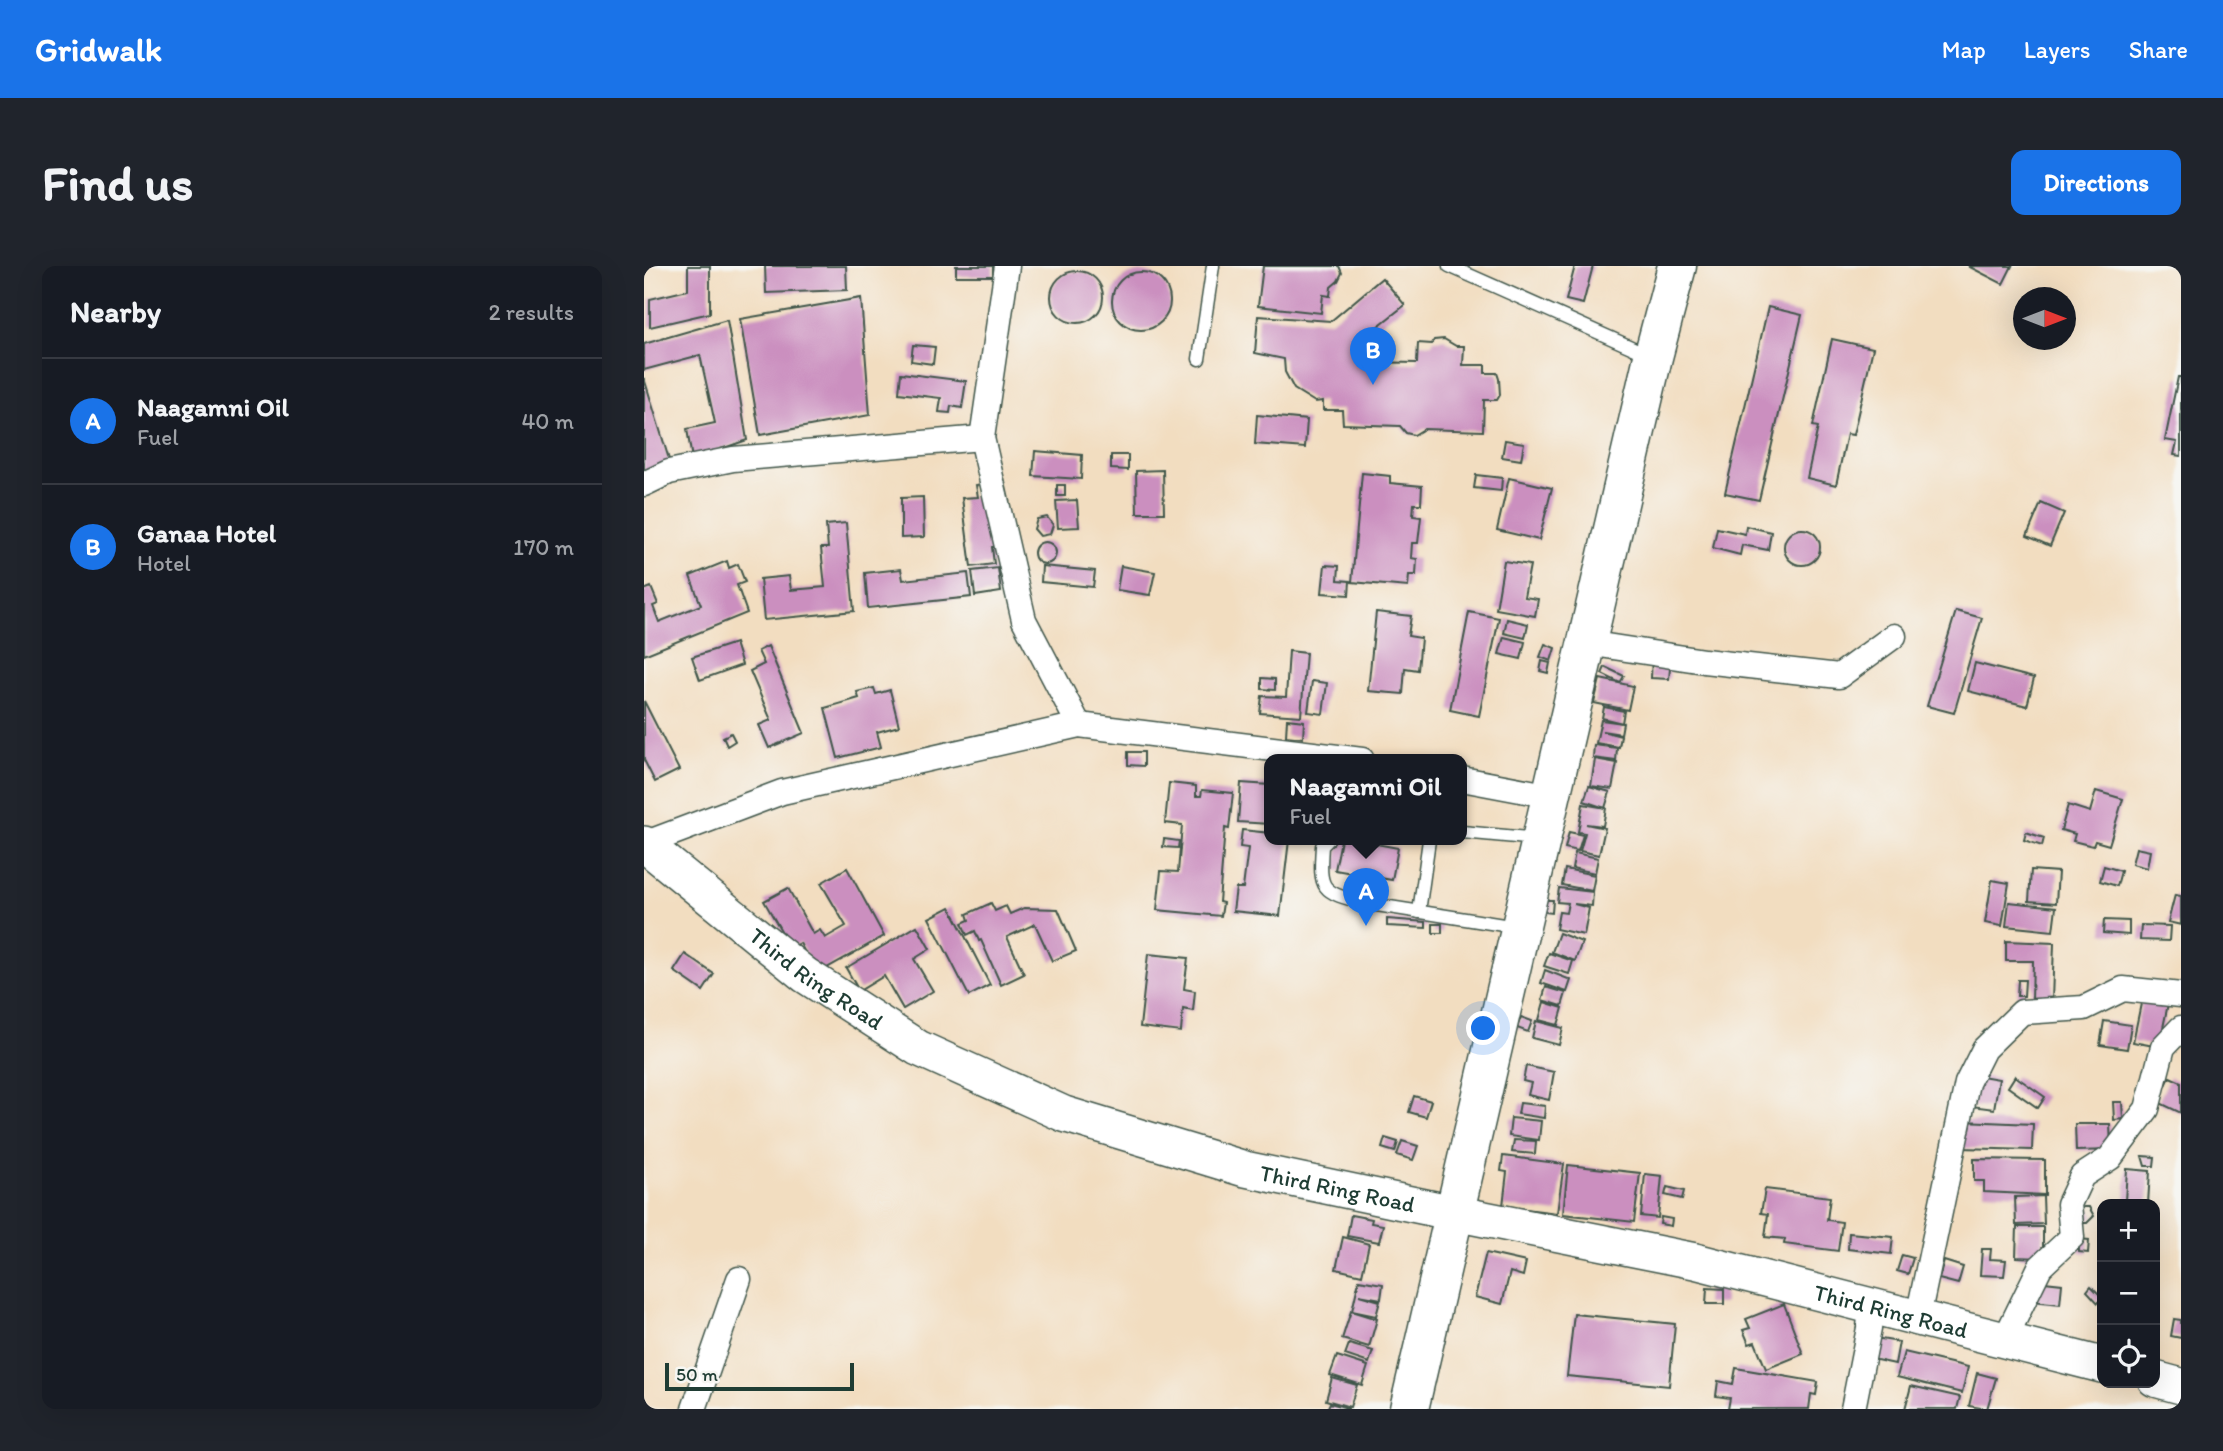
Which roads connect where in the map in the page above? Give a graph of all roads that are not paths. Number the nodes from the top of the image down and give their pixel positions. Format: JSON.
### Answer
{"nodes":[{"id":1,"x":1007,"y":266,"type":"edge"},
{"id":2,"x":1213,"y":266,"type":"edge"},
{"id":3,"x":1449,"y":266,"type":"edge"},
{"id":4,"x":1677,"y":266,"type":"edge"},
{"id":5,"x":1653,"y":357,"type":"junction"},
{"id":6,"x":1199,"y":359,"type":"dead end"},
{"id":7,"x":982,"y":438,"type":"junction"},
{"id":8,"x":644,"y":484,"type":"edge"},
{"id":9,"x":1894,"y":636,"type":"dead end"},
{"id":10,"x":1587,"y":643,"type":"junction"},
{"id":11,"x":1079,"y":725,"type":"junction"},
{"id":12,"x":1313,"y":754,"type":"edge"},
{"id":13,"x":1467,"y":780,"type":"edge"},
{"id":14,"x":1552,"y":796,"type":"junction"},
{"id":15,"x":1467,"y":832,"type":"edge"},
{"id":16,"x":1541,"y":839,"type":"junction"},
{"id":17,"x":644,"y":844,"type":"edge"},
{"id":18,"x":1323,"y":845,"type":"edge"},
{"id":19,"x":1428,"y":845,"type":"edge"},
{"id":20,"x":1419,"y":912,"type":"junction"},
{"id":21,"x":1520,"y":928,"type":"junction"},
{"id":22,"x":2181,"y":995,"type":"edge"},
{"id":23,"x":2181,"y":1028,"type":"edge"},
{"id":24,"x":1454,"y":1213,"type":"junction"},
{"id":25,"x":740,"y":1279,"type":"dead end"},
{"id":26,"x":1871,"y":1305,"type":"junction"},
{"id":27,"x":1918,"y":1317,"type":"junction"},
{"id":28,"x":2005,"y":1339,"type":"junction"},
{"id":29,"x":2097,"y":1364,"type":"edge"},
{"id":30,"x":2160,"y":1380,"type":"edge"},
{"id":31,"x":2181,"y":1386,"type":"edge"},
{"id":32,"x":694,"y":1409,"type":"edge"},
{"id":33,"x":1409,"y":1409,"type":"edge"},
{"id":34,"x":1853,"y":1409,"type":"edge"}],
"edges":[{"from":1,"to":7,"type":"street"},
{"from":2,"to":6,"type":"lane"},
{"from":3,"to":5,"type":"lane"},
{"from":4,"to":5,"type":"highway"},
{"from":5,"to":10,"type":"highway"},
{"from":7,"to":8,"type":"street"},
{"from":7,"to":11,"type":"street"},
{"from":9,"to":10,"type":"street"},
{"from":10,"to":14,"type":"highway"},
{"from":11,"to":12,"type":"street"},
{"from":11,"to":17,"type":"street"},
{"from":13,"to":14,"type":"street"},
{"from":14,"to":16,"type":"highway"},
{"from":15,"to":16,"type":"lane"},
{"from":16,"to":21,"type":"highway"},
{"from":17,"to":24,"type":"street","name":"Third Ring Road"},
{"from":18,"to":20,"type":"lane"},
{"from":19,"to":20,"type":"lane"},
{"from":20,"to":21,"type":"lane"},
{"from":21,"to":24,"type":"highway"},
{"from":22,"to":27,"type":"street"},
{"from":23,"to":28,"type":"street"},
{"from":24,"to":26,"type":"street","name":"Third Ring Road"},
{"from":24,"to":33,"type":"highway"},
{"from":25,"to":32,"type":"street"},
{"from":26,"to":27,"type":"street","name":"Third Ring Road"},
{"from":26,"to":34,"type":"street"},
{"from":27,"to":28,"type":"street","name":"Third Ring Road"},
{"from":28,"to":29,"type":"street","name":"Third Ring Road"},
{"from":30,"to":31,"type":"street"}]}
